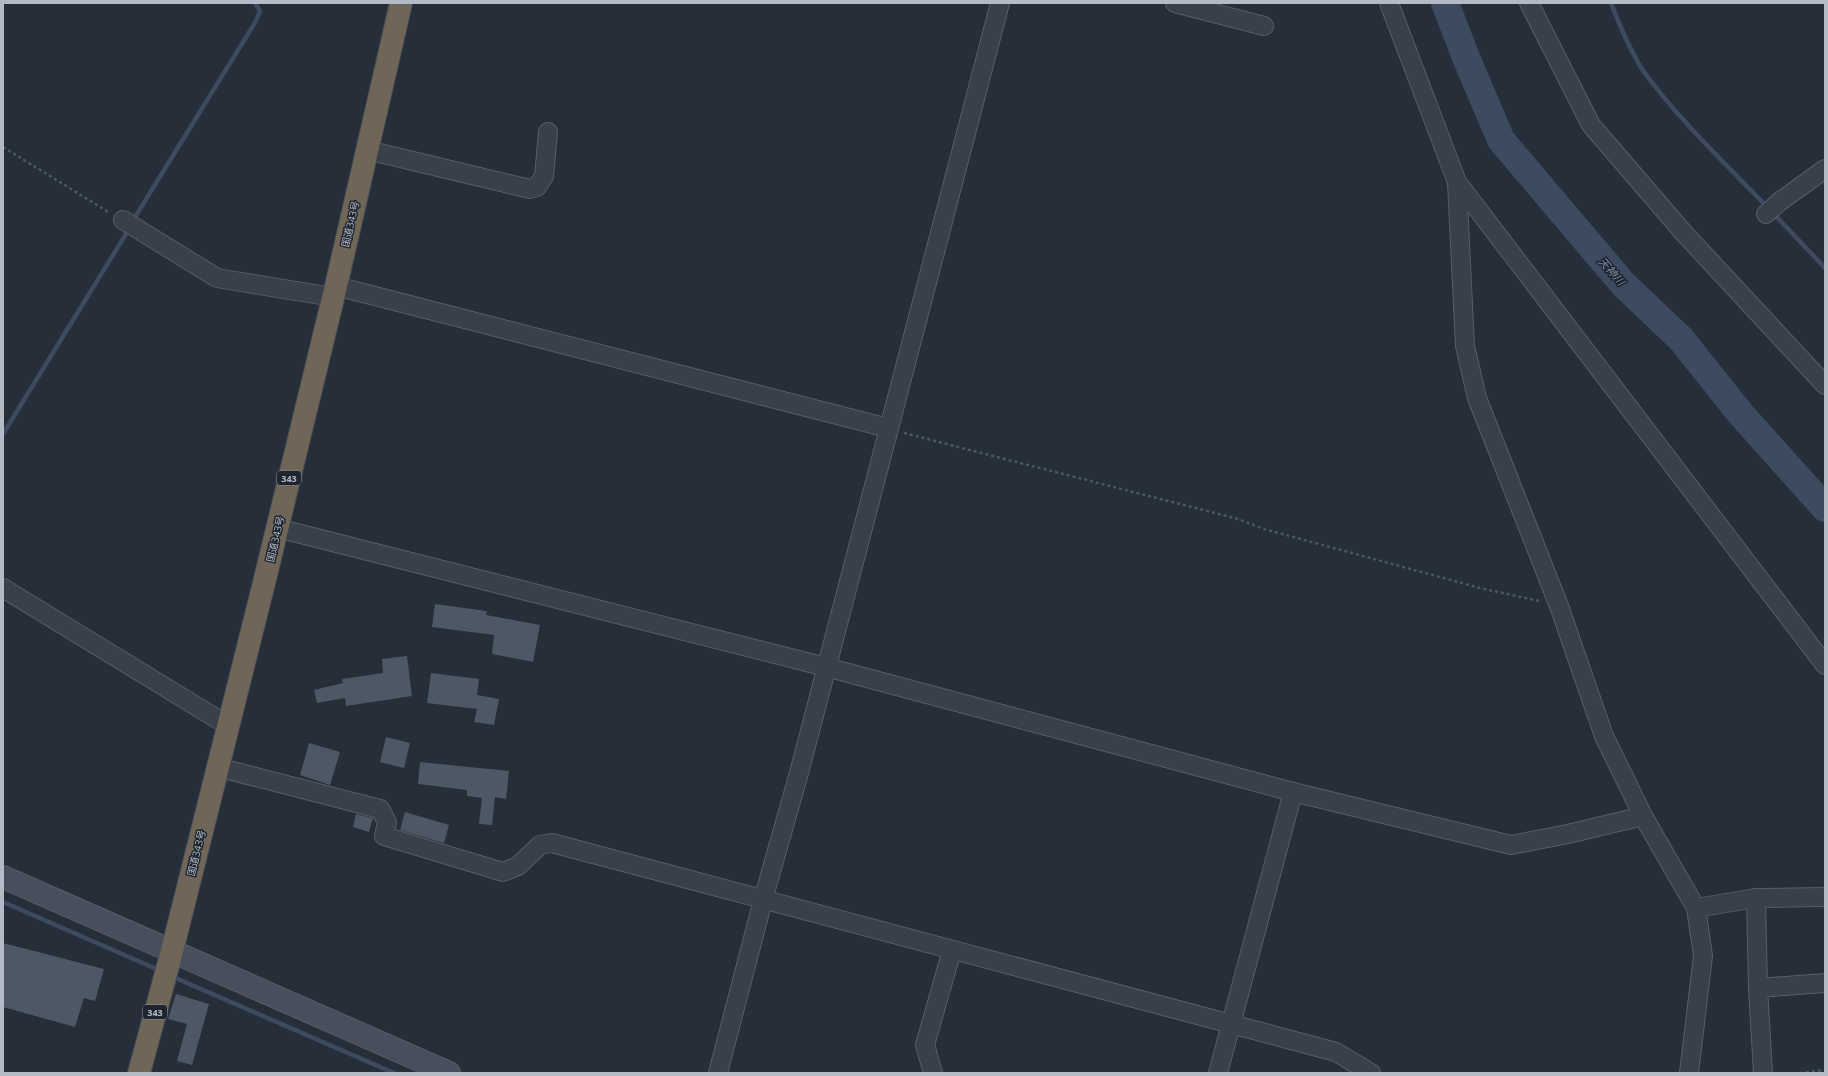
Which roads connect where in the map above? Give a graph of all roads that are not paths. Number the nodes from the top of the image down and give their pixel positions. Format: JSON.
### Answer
{"nodes":[{"id":1,"x":401,"y":3,"type":"edge"},
{"id":2,"x":1000,"y":3,"type":"edge"},
{"id":3,"x":1175,"y":3,"type":"edge"},
{"id":4,"x":1389,"y":3,"type":"edge"},
{"id":5,"x":1529,"y":3,"type":"edge"},
{"id":6,"x":1264,"y":26,"type":"dead end"},
{"id":7,"x":548,"y":132,"type":"dead end"},
{"id":8,"x":367,"y":150,"type":"junction"},
{"id":9,"x":1825,"y":169,"type":"edge"},
{"id":10,"x":1457,"y":182,"type":"junction"},
{"id":11,"x":1766,"y":214,"type":"dead end"},
{"id":12,"x":123,"y":220,"type":"road end"},
{"id":13,"x":335,"y":292,"type":"junction"},
{"id":14,"x":1825,"y":385,"type":"edge"},
{"id":15,"x":888,"y":428,"type":"junction"},
{"id":16,"x":277,"y":528,"type":"junction"},
{"id":17,"x":3,"y":588,"type":"edge"},
{"id":18,"x":1825,"y":665,"type":"edge"},
{"id":19,"x":826,"y":667,"type":"junction"},
{"id":20,"x":228,"y":726,"type":"junction"},
{"id":21,"x":217,"y":767,"type":"junction"},
{"id":22,"x":1293,"y":792,"type":"junction"},
{"id":23,"x":1643,"y":816,"type":"junction"},
{"id":24,"x":3,"y":877,"type":"edge"},
{"id":25,"x":1825,"y":897,"type":"edge"},
{"id":26,"x":1756,"y":898,"type":"junction"},
{"id":27,"x":763,"y":900,"type":"junction"},
{"id":28,"x":1696,"y":908,"type":"junction"},
{"id":29,"x":172,"y":950,"type":"junction"},
{"id":30,"x":952,"y":950,"type":"junction"},
{"id":31,"x":1825,"y":983,"type":"edge"},
{"id":32,"x":1758,"y":988,"type":"junction"},
{"id":33,"x":1231,"y":1024,"type":"junction"},
{"id":34,"x":139,"y":1073,"type":"edge"},
{"id":35,"x":449,"y":1073,"type":"edge"},
{"id":36,"x":718,"y":1073,"type":"edge"},
{"id":37,"x":934,"y":1073,"type":"edge"},
{"id":38,"x":1218,"y":1073,"type":"edge"},
{"id":39,"x":1371,"y":1073,"type":"edge"},
{"id":40,"x":1689,"y":1073,"type":"edge"},
{"id":41,"x":1763,"y":1073,"type":"edge"}],
"edges":[{"from":1,"to":8,"type":"highway","name":"国道343号","number":"343"},
{"from":2,"to":15,"type":"street"},
{"from":3,"to":6,"type":"street"},
{"from":4,"to":10,"type":"street"},
{"from":5,"to":14,"type":"street"},
{"from":7,"to":8,"type":"street"},
{"from":8,"to":13,"type":"highway","name":"国道343号","number":"343"},
{"from":9,"to":11,"type":"street"},
{"from":10,"to":18,"type":"street"},
{"from":10,"to":23,"type":"street"},
{"from":12,"to":13,"type":"street"},
{"from":13,"to":15,"type":"street"},
{"from":13,"to":16,"type":"highway","name":"国道343号","number":"343"},
{"from":15,"to":19,"type":"street"},
{"from":16,"to":19,"type":"street"},
{"from":16,"to":20,"type":"highway","name":"国道343号","number":"343"},
{"from":17,"to":20,"type":"street"},
{"from":19,"to":22,"type":"street"},
{"from":19,"to":27,"type":"street"},
{"from":20,"to":21,"type":"highway","name":"国道343号","number":"343"},
{"from":21,"to":27,"type":"street"},
{"from":21,"to":29,"type":"highway","name":"国道343号","number":"343"},
{"from":22,"to":23,"type":"street"},
{"from":22,"to":33,"type":"street"},
{"from":23,"to":28,"type":"street"},
{"from":24,"to":29,"type":"street"},
{"from":25,"to":26,"type":"street"},
{"from":26,"to":28,"type":"street"},
{"from":26,"to":32,"type":"street"},
{"from":27,"to":30,"type":"street"},
{"from":27,"to":36,"type":"street"},
{"from":28,"to":40,"type":"street"},
{"from":29,"to":34,"type":"highway","name":"国道343号","number":"343"},
{"from":29,"to":35,"type":"street"},
{"from":30,"to":33,"type":"street"},
{"from":30,"to":37,"type":"street"},
{"from":31,"to":32,"type":"street"},
{"from":32,"to":41,"type":"street"},
{"from":33,"to":38,"type":"street"},
{"from":33,"to":39,"type":"street"}]}
